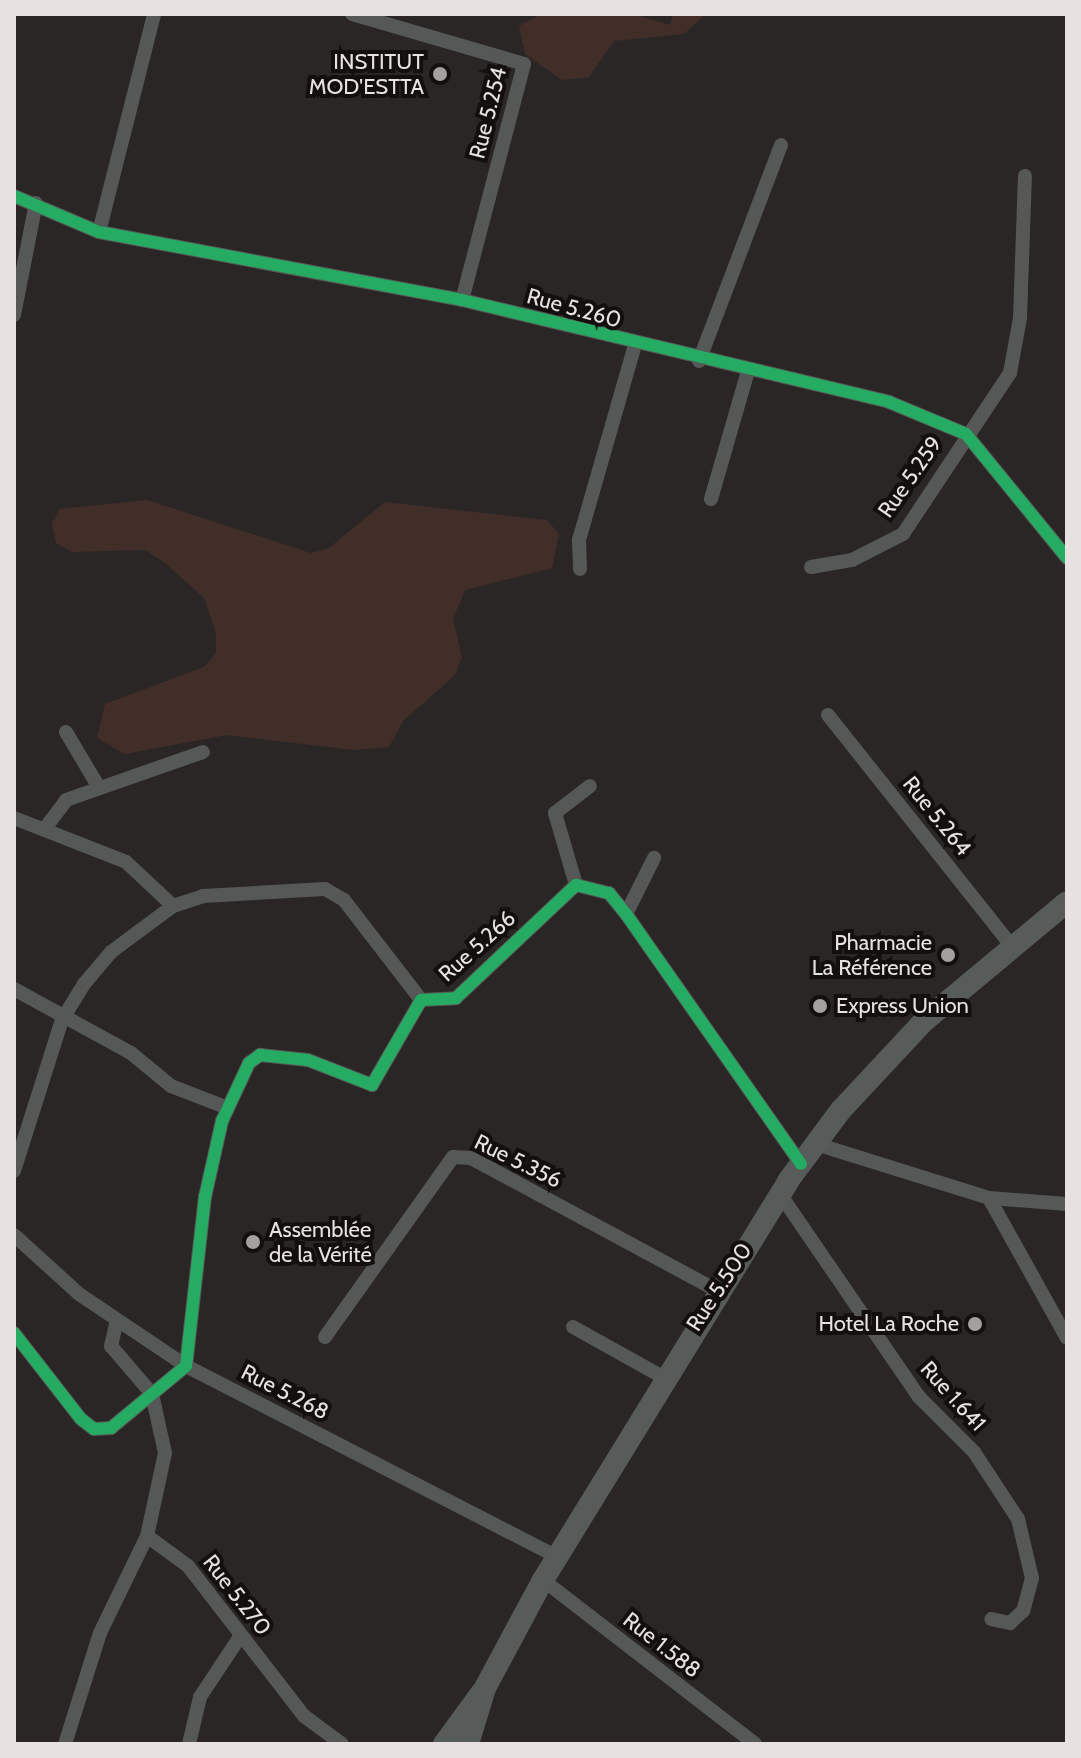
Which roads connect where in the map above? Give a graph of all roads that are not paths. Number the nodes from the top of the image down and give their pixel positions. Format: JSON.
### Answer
{"nodes":[{"id":1,"x":154,"y":14,"type":"edge"},
{"id":2,"x":352,"y":14,"type":"edge"},
{"id":3,"x":377,"y":19,"type":"edge"},
{"id":4,"x":781,"y":145,"type":"dead end"},
{"id":5,"x":1025,"y":176,"type":"dead end"},
{"id":6,"x":14,"y":196,"type":"edge"},
{"id":7,"x":36,"y":203,"type":"junction"},
{"id":8,"x":99,"y":232,"type":"junction"},
{"id":9,"x":462,"y":300,"type":"junction"},
{"id":10,"x":14,"y":315,"type":"edge"},
{"id":11,"x":635,"y":345,"type":"junction"},
{"id":12,"x":699,"y":361,"type":"junction"},
{"id":13,"x":748,"y":371,"type":"junction"},
{"id":14,"x":966,"y":434,"type":"junction"},
{"id":15,"x":711,"y":499,"type":"dead end"},
{"id":16,"x":1067,"y":558,"type":"edge"},
{"id":17,"x":811,"y":567,"type":"dead end"},
{"id":18,"x":580,"y":569,"type":"dead end"},
{"id":19,"x":828,"y":715,"type":"dead end"},
{"id":20,"x":66,"y":732,"type":"dead end"},
{"id":21,"x":203,"y":752,"type":"dead end"},
{"id":22,"x":98,"y":786,"type":"junction"},
{"id":23,"x":590,"y":786,"type":"dead end"},
{"id":24,"x":14,"y":818,"type":"edge"},
{"id":25,"x":46,"y":827,"type":"junction"},
{"id":26,"x":654,"y":858,"type":"dead end"},
{"id":27,"x":576,"y":885,"type":"junction"},
{"id":28,"x":1067,"y":902,"type":"edge"},
{"id":29,"x":173,"y":906,"type":"junction"},
{"id":30,"x":626,"y":914,"type":"junction"},
{"id":31,"x":1011,"y":945,"type":"junction"},
{"id":32,"x":14,"y":989,"type":"edge"},
{"id":33,"x":421,"y":1000,"type":"junction"},
{"id":34,"x":62,"y":1020,"type":"junction"},
{"id":35,"x":228,"y":1108,"type":"junction"},
{"id":36,"x":816,"y":1144,"type":"junction"},
{"id":37,"x":801,"y":1164,"type":"junction"},
{"id":38,"x":14,"y":1171,"type":"edge"},
{"id":39,"x":780,"y":1194,"type":"junction"},
{"id":40,"x":989,"y":1198,"type":"junction"},
{"id":41,"x":1067,"y":1204,"type":"edge"},
{"id":42,"x":14,"y":1235,"type":"edge"},
{"id":43,"x":716,"y":1290,"type":"junction"},
{"id":44,"x":117,"y":1320,"type":"junction"},
{"id":45,"x":573,"y":1327,"type":"dead end"},
{"id":46,"x":14,"y":1333,"type":"edge"},
{"id":47,"x":325,"y":1337,"type":"dead end"},
{"id":48,"x":1067,"y":1338,"type":"edge"},
{"id":49,"x":186,"y":1366,"type":"junction"},
{"id":50,"x":663,"y":1377,"type":"junction"},
{"id":51,"x":152,"y":1394,"type":"junction"},
{"id":52,"x":147,"y":1536,"type":"junction"},
{"id":53,"x":557,"y":1557,"type":"junction"},
{"id":54,"x":543,"y":1580,"type":"junction"},
{"id":55,"x":991,"y":1619,"type":"dead end"},
{"id":56,"x":241,"y":1635,"type":"junction"},
{"id":57,"x":485,"y":1688,"type":"junction"},
{"id":58,"x":737,"y":1739,"type":"edge"},
{"id":59,"x":65,"y":1744,"type":"edge"},
{"id":60,"x":189,"y":1744,"type":"edge"},
{"id":61,"x":342,"y":1744,"type":"edge"},
{"id":62,"x":444,"y":1744,"type":"edge"},
{"id":63,"x":468,"y":1744,"type":"edge"},
{"id":64,"x":755,"y":1744,"type":"edge"}],
"edges":[{"from":1,"to":8,"type":"street"},
{"from":2,"to":3,"type":"street","name":"Rue 5.254"},
{"from":3,"to":9,"type":"street","name":"Rue 5.254"},
{"from":4,"to":12,"type":"street"},
{"from":5,"to":14,"type":"street","name":"Rue 5.259"},
{"from":6,"to":7,"type":"street","name":"Rue 5.260"},
{"from":7,"to":8,"type":"street","name":"Rue 5.260"},
{"from":7,"to":10,"type":"street"},
{"from":8,"to":9,"type":"street","name":"Rue 5.260"},
{"from":9,"to":11,"type":"street","name":"Rue 5.260"},
{"from":11,"to":12,"type":"street","name":"Rue 5.260"},
{"from":11,"to":18,"type":"street"},
{"from":12,"to":13,"type":"street","name":"Rue 5.260"},
{"from":13,"to":14,"type":"street","name":"Rue 5.260"},
{"from":13,"to":15,"type":"street"},
{"from":14,"to":16,"type":"street","name":"Rue 5.260"},
{"from":14,"to":17,"type":"street","name":"Rue 5.259"},
{"from":19,"to":31,"type":"street","name":"Rue 5.264"},
{"from":20,"to":22,"type":"street"},
{"from":21,"to":22,"type":"street"},
{"from":22,"to":25,"type":"street"},
{"from":23,"to":27,"type":"street"},
{"from":24,"to":25,"type":"street"},
{"from":25,"to":29,"type":"street"},
{"from":26,"to":30,"type":"street"},
{"from":27,"to":30,"type":"street"},
{"from":27,"to":33,"type":"street","name":"Rue 5.266"},
{"from":28,"to":31,"type":"main road","name":"Rue 5.500"},
{"from":29,"to":33,"type":"street"},
{"from":29,"to":34,"type":"street"},
{"from":30,"to":37,"type":"street"},
{"from":31,"to":36,"type":"main road","name":"Rue 5.500"},
{"from":32,"to":34,"type":"street"},
{"from":33,"to":35,"type":"street","name":"Rue 5.266"},
{"from":34,"to":35,"type":"street"},
{"from":34,"to":38,"type":"street"},
{"from":35,"to":49,"type":"street","name":"Rue 5.266"},
{"from":36,"to":37,"type":"main road","name":"Rue 5.500"},
{"from":36,"to":40,"type":"street"},
{"from":37,"to":39,"type":"main road","name":"Rue 5.500"},
{"from":39,"to":43,"type":"main road","name":"Rue 5.500"},
{"from":39,"to":55,"type":"street","name":"Rue 1.641"},
{"from":40,"to":41,"type":"street"},
{"from":40,"to":48,"type":"street"},
{"from":42,"to":44,"type":"street","name":"Rue 5.268"},
{"from":43,"to":47,"type":"street","name":"Rue 5.356"},
{"from":43,"to":50,"type":"main road","name":"Rue 5.500"},
{"from":44,"to":49,"type":"street","name":"Rue 5.268"},
{"from":44,"to":51,"type":"street"},
{"from":45,"to":50,"type":"street"},
{"from":46,"to":51,"type":"street"},
{"from":49,"to":51,"type":"street"},
{"from":49,"to":53,"type":"street","name":"Rue 5.268"},
{"from":50,"to":53,"type":"main road","name":"Rue 5.500"},
{"from":51,"to":52,"type":"street"},
{"from":52,"to":56,"type":"street","name":"Rue 5.270"},
{"from":52,"to":59,"type":"street"},
{"from":53,"to":54,"type":"main road","name":"Rue 5.500"},
{"from":54,"to":57,"type":"main road","name":"Rue 5.500"},
{"from":54,"to":58,"type":"street","name":"Rue 1.588"},
{"from":56,"to":60,"type":"street"},
{"from":56,"to":61,"type":"street","name":"Rue 5.270"},
{"from":57,"to":62,"type":"main road"},
{"from":57,"to":63,"type":"main road","name":"Rue 5.500"},
{"from":58,"to":64,"type":"street","name":"Rue 1.588"}]}
